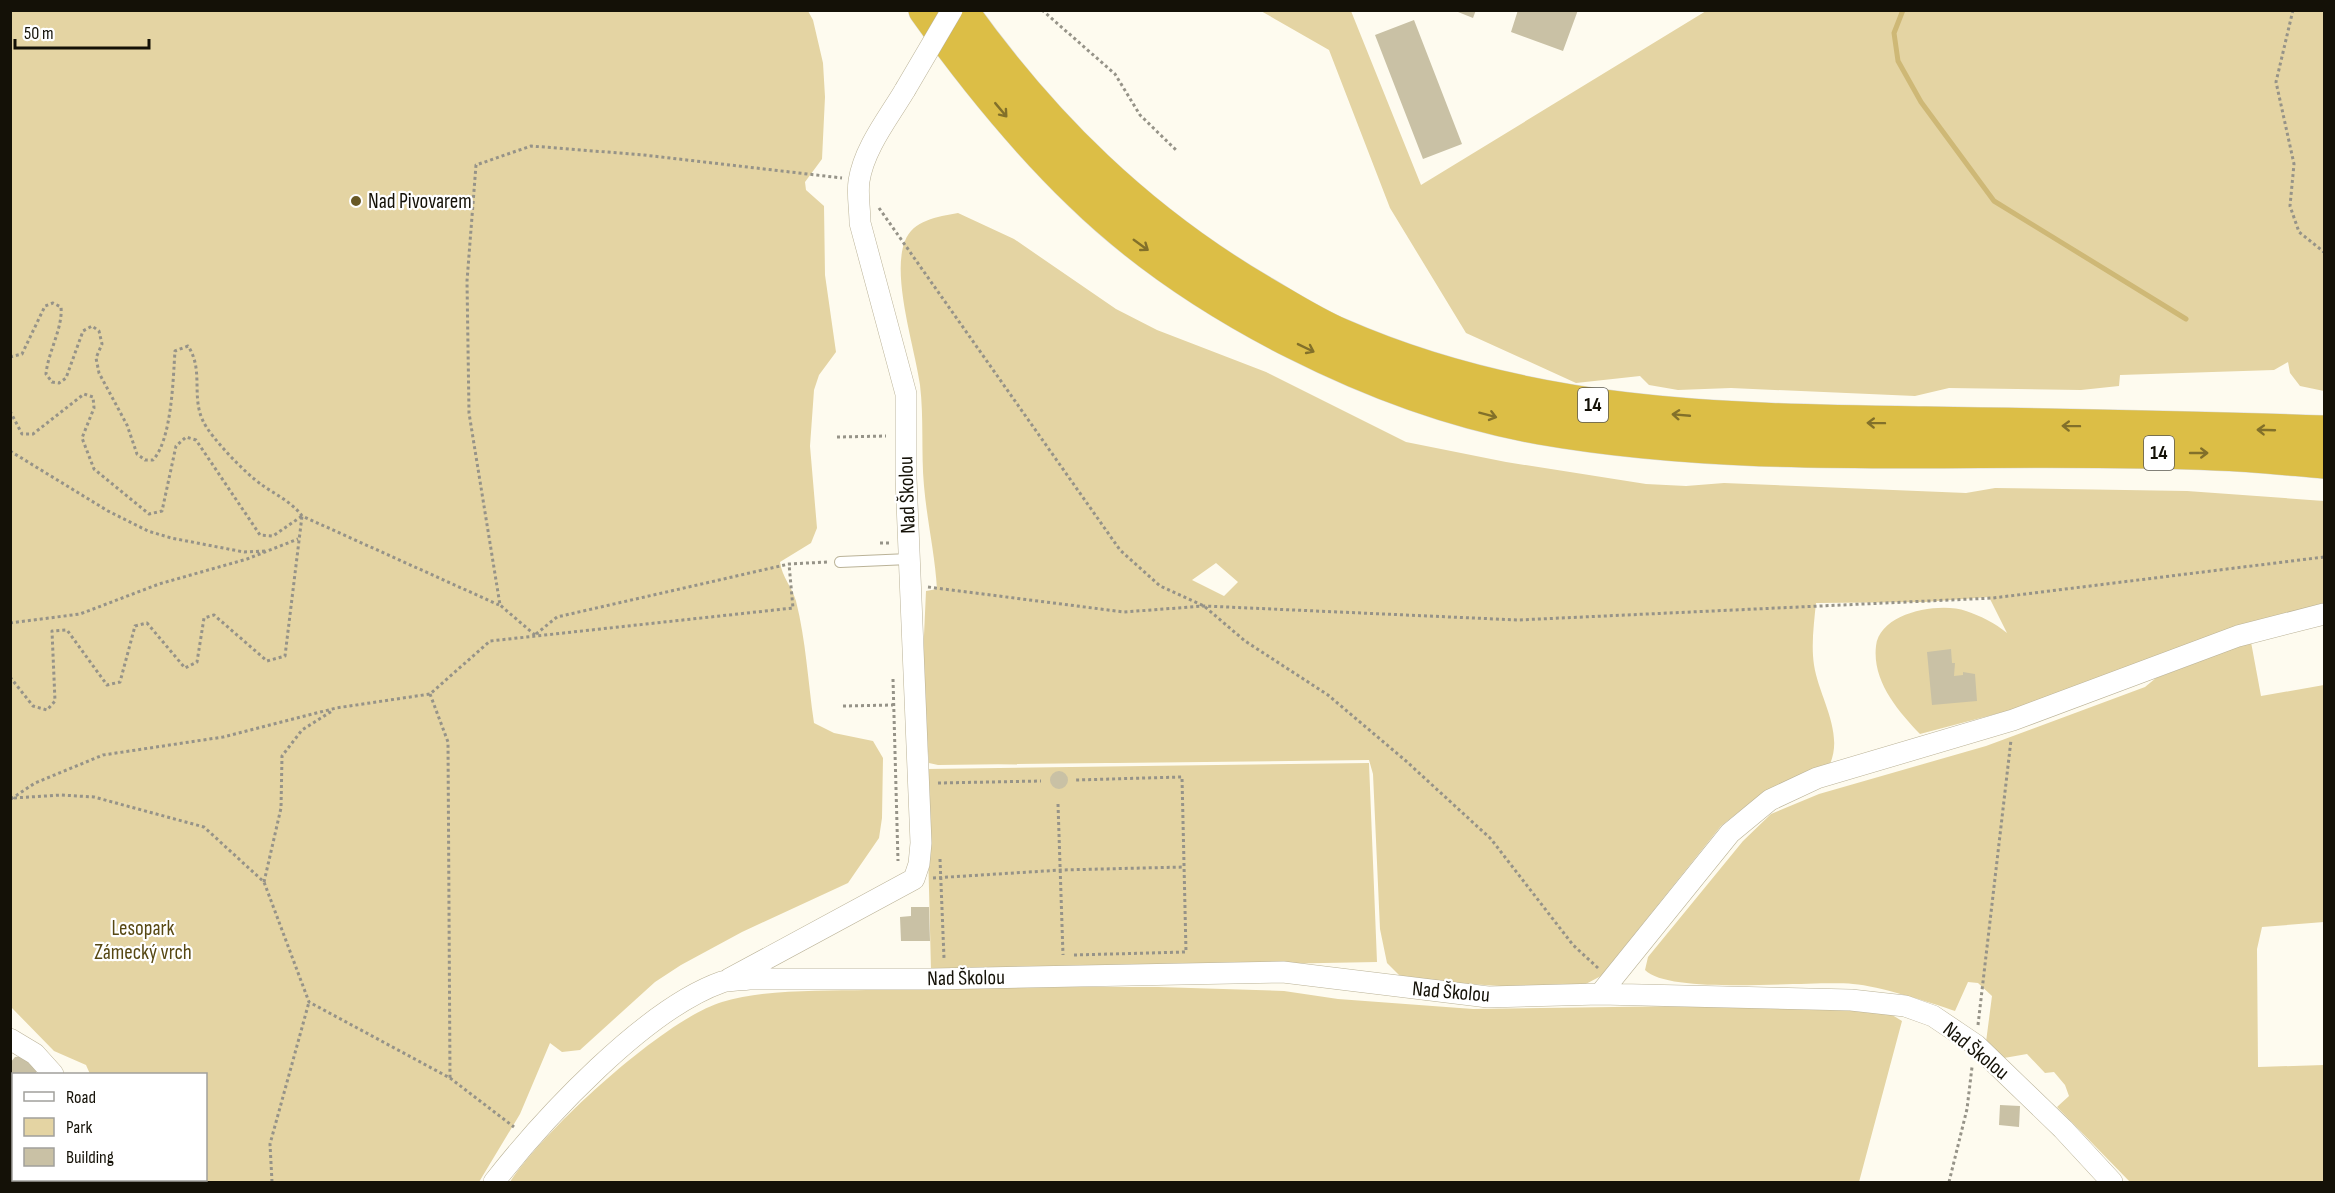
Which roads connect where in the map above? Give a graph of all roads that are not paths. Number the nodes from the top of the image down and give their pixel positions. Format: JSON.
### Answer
{"nodes":[{"id":1,"x":925,"y":10,"type":"edge"},
{"id":2,"x":952,"y":10,"type":"edge"},
{"id":3,"x":961,"y":10,"type":"edge"},
{"id":4,"x":973,"y":52,"type":"junction"},
{"id":5,"x":2325,"y":432,"type":"edge"},
{"id":6,"x":2325,"y":462,"type":"edge"},
{"id":7,"x":901,"y":560,"type":"junction"},
{"id":8,"x":840,"y":562,"type":"road end"},
{"id":9,"x":2325,"y":614,"type":"edge"},
{"id":10,"x":723,"y":982,"type":"junction"},
{"id":11,"x":1606,"y":988,"type":"junction"},
{"id":12,"x":10,"y":1039,"type":"edge"},
{"id":13,"x":52,"y":1073,"type":"edge"},
{"id":14,"x":494,"y":1182,"type":"edge"},
{"id":15,"x":2112,"y":1182,"type":"edge"}],
"edges":[{"from":1,"to":4,"type":"highway","number":"14"},
{"from":2,"to":7,"type":"street","name":"Nad Školou","bridge":true},
{"from":3,"to":4,"type":"highway","number":"14"},
{"from":5,"to":4,"type":"highway","number":"14","one_way":true},
{"from":4,"to":6,"type":"highway","number":"14","one_way":true},
{"from":7,"to":8,"type":"lane"},
{"from":7,"to":10,"type":"street","name":"Nad Školou"},
{"from":9,"to":11,"type":"street"},
{"from":10,"to":11,"type":"street","name":"Nad Školou"},
{"from":10,"to":14,"type":"street","name":"Nad Školou"},
{"from":11,"to":15,"type":"street","name":"Nad Školou"},
{"from":12,"to":13,"type":"street"}]}
